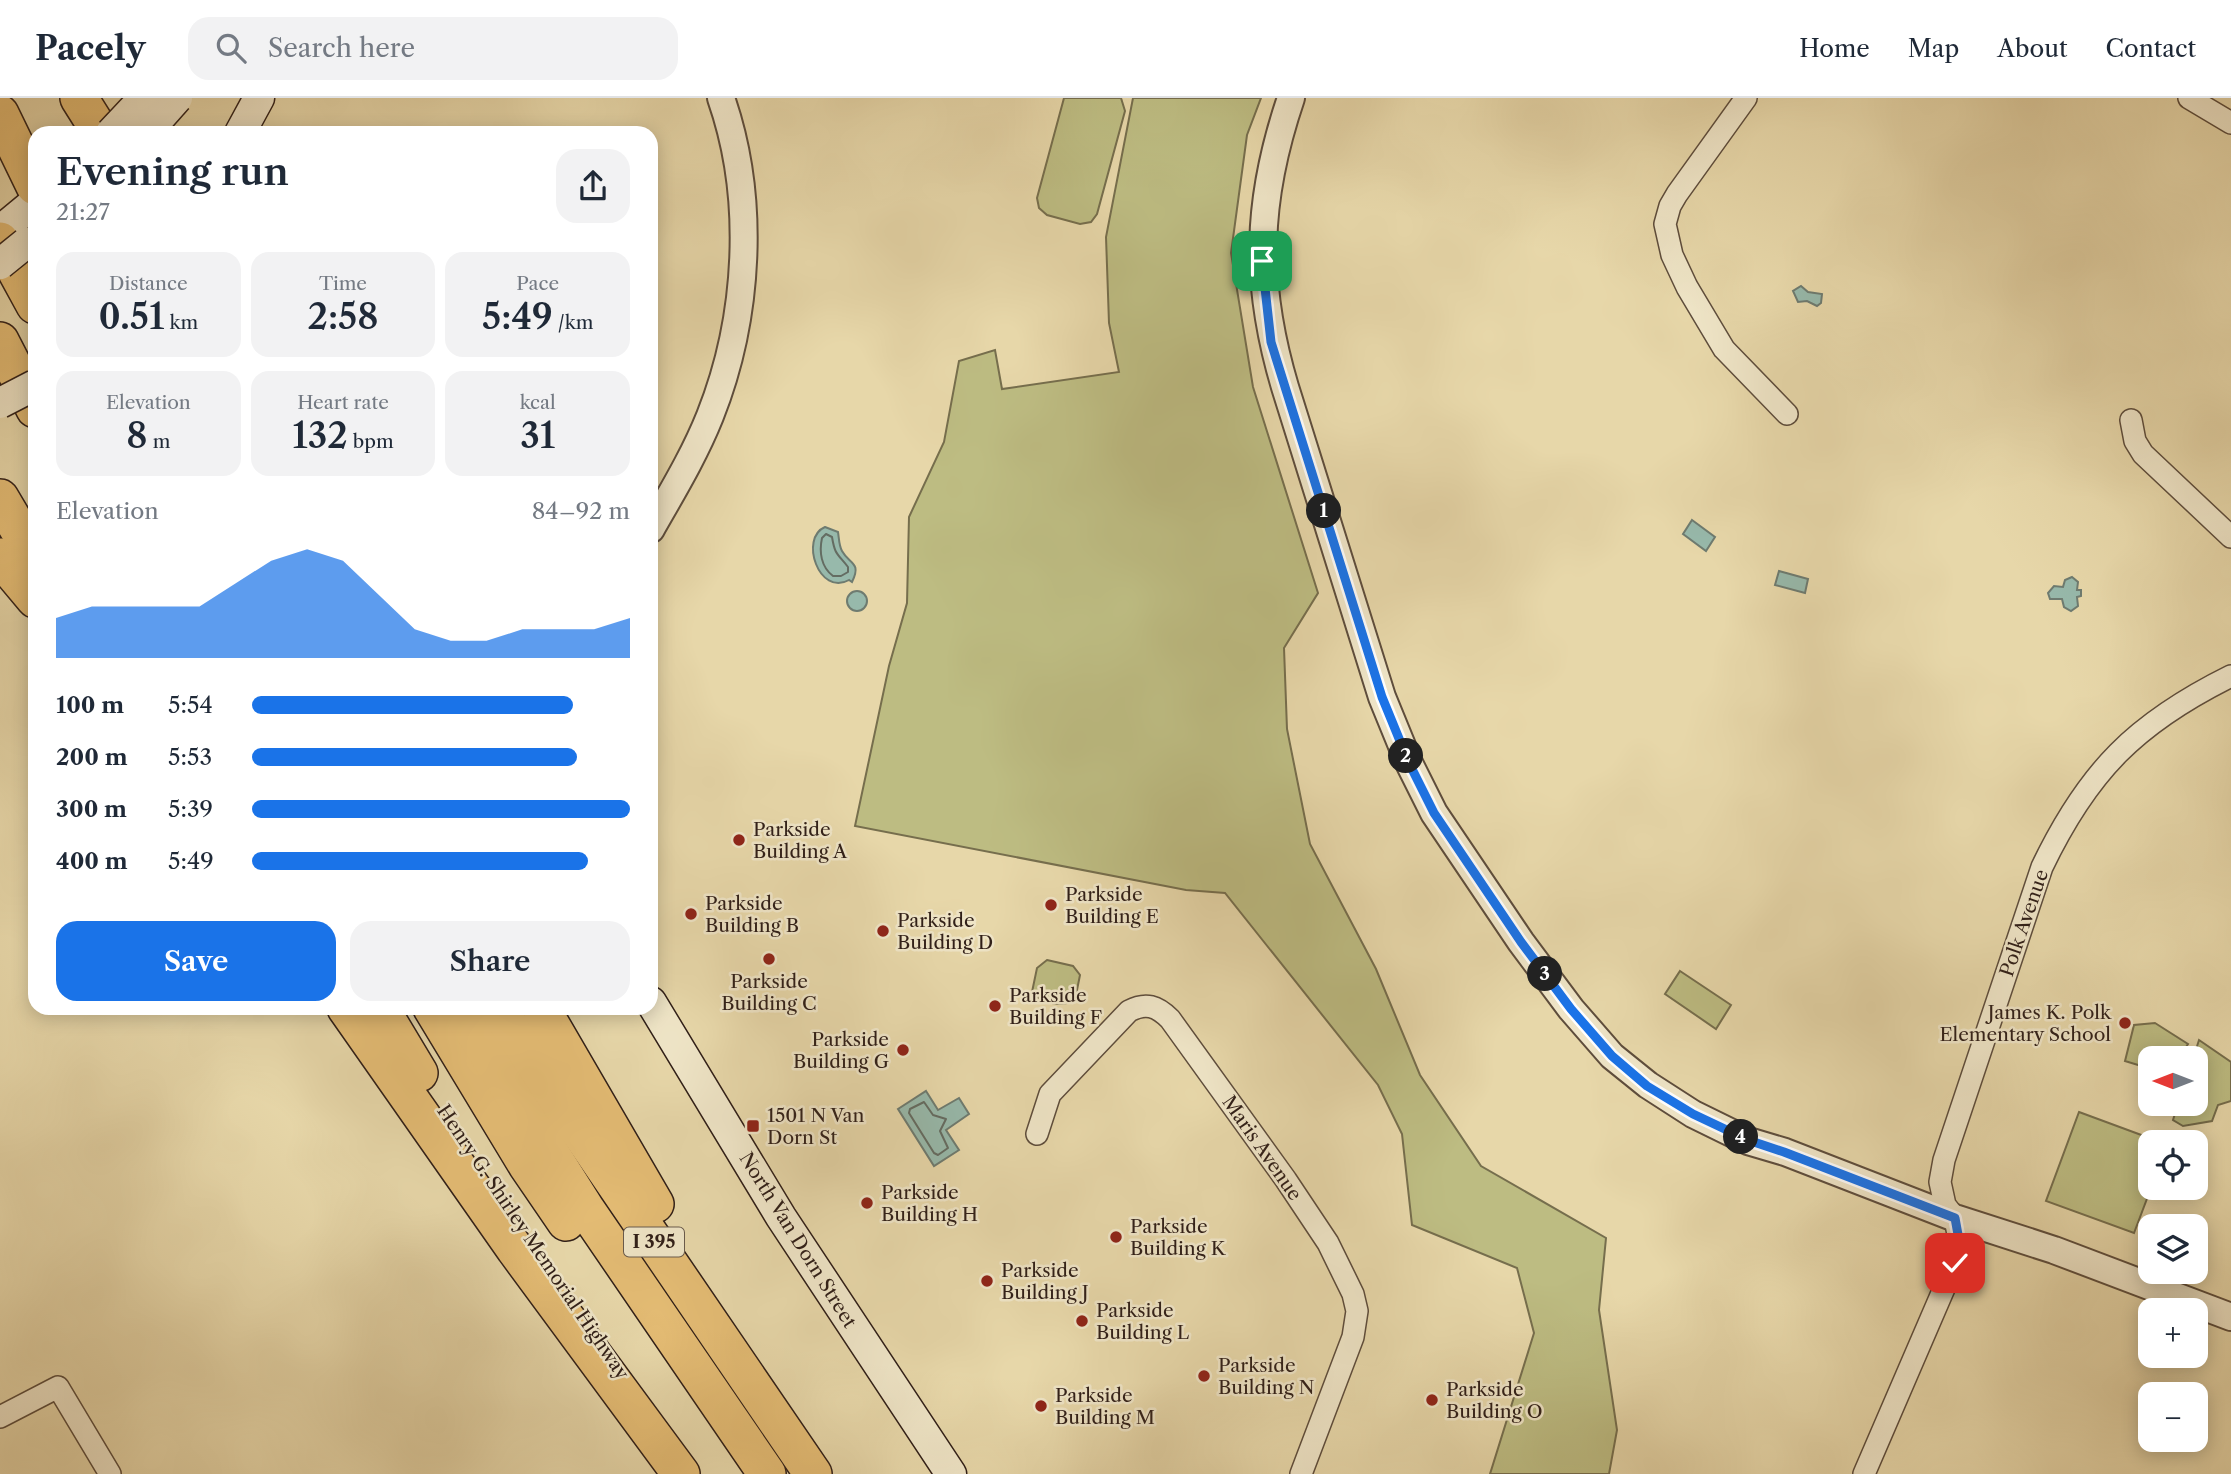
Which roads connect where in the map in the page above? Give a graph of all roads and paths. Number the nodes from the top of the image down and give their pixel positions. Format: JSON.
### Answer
{"nodes":[{"id":1,"x":79,"y":98,"type":"edge"},
{"id":2,"x":139,"y":98,"type":"edge"},
{"id":3,"x":144,"y":98,"type":"edge"},
{"id":4,"x":177,"y":98,"type":"edge"},
{"id":5,"x":259,"y":98,"type":"edge"},
{"id":6,"x":721,"y":98,"type":"edge"},
{"id":7,"x":1291,"y":98,"type":"edge"},
{"id":8,"x":1746,"y":98,"type":"edge"},
{"id":9,"x":2189,"y":98,"type":"edge"},
{"id":10,"x":0,"y":114,"type":"edge"},
{"id":11,"x":2231,"y":123,"type":"edge"},
{"id":12,"x":97,"y":126,"type":"edge"},
{"id":13,"x":118,"y":126,"type":"edge"},
{"id":14,"x":152,"y":126,"type":"edge"},
{"id":15,"x":154,"y":126,"type":"edge"},
{"id":16,"x":244,"y":126,"type":"edge"},
{"id":17,"x":28,"y":172,"type":"edge"},
{"id":18,"x":18,"y":237,"type":"edge"},
{"id":19,"x":28,"y":277,"type":"edge"},
{"id":20,"x":0,"y":341,"type":"edge"},
{"id":21,"x":28,"y":389,"type":"edge"},
{"id":22,"x":28,"y":395,"type":"edge"},
{"id":23,"x":0,"y":403,"type":"edge"},
{"id":24,"x":1787,"y":414,"type":"dead end"},
{"id":25,"x":2131,"y":420,"type":"dead end"},
{"id":26,"x":0,"y":498,"type":"edge"},
{"id":27,"x":658,"y":517,"type":"edge"},
{"id":28,"x":2231,"y":537,"type":"edge"},
{"id":29,"x":28,"y":545,"type":"edge"},
{"id":30,"x":0,"y":557,"type":"edge"},
{"id":31,"x":28,"y":591,"type":"edge"},
{"id":32,"x":2231,"y":676,"type":"edge"},
{"id":33,"x":658,"y":1014,"type":"edge"},
{"id":34,"x":351,"y":1015,"type":"edge"},
{"id":35,"x":384,"y":1015,"type":"edge"},
{"id":36,"x":436,"y":1015,"type":"edge"},
{"id":37,"x":463,"y":1015,"type":"edge"},
{"id":38,"x":503,"y":1015,"type":"edge"},
{"id":39,"x":545,"y":1015,"type":"edge"},
{"id":40,"x":1037,"y":1134,"type":"dead end"},
{"id":41,"x":1955,"y":1218,"type":"junction"},
{"id":42,"x":2231,"y":1317,"type":"edge"},
{"id":43,"x":0,"y":1417,"type":"edge"},
{"id":44,"x":110,"y":1474,"type":"edge"},
{"id":45,"x":681,"y":1474,"type":"edge"},
{"id":46,"x":689,"y":1474,"type":"edge"},
{"id":47,"x":738,"y":1474,"type":"edge"},
{"id":48,"x":767,"y":1474,"type":"edge"},
{"id":49,"x":813,"y":1474,"type":"edge"},
{"id":50,"x":951,"y":1474,"type":"edge"},
{"id":51,"x":1301,"y":1474,"type":"edge"},
{"id":52,"x":1864,"y":1474,"type":"edge"}],
"edges":[{"from":1,"to":12,"type":"highway"},
{"from":2,"to":15,"type":"main road"},
{"from":3,"to":13,"type":"main road","bridge":true},
{"from":4,"to":14,"type":"main road","bridge":true},
{"from":5,"to":16,"type":"main road"},
{"from":6,"to":27,"type":"street"},
{"from":7,"to":41,"type":"street"},
{"from":8,"to":24,"type":"street"},
{"from":9,"to":11,"type":"street"},
{"from":10,"to":17,"type":"highway"},
{"from":18,"to":19,"type":"highway"},
{"from":20,"to":22,"type":"highway"},
{"from":21,"to":23,"type":"main road","bridge":true},
{"from":25,"to":28,"type":"street"},
{"from":26,"to":29,"type":"highway"},
{"from":30,"to":31,"type":"highway"},
{"from":32,"to":41,"type":"street","name":"Polk Avenue"},
{"from":33,"to":50,"type":"main road","name":"North Van Dorn Street"},
{"from":34,"to":45,"type":"highway"},
{"from":35,"to":46,"type":"highway","name":"Henry G. Shirley Memorial Highway"},
{"from":36,"to":47,"type":"highway"},
{"from":37,"to":48,"type":"highway"},
{"from":38,"to":49,"type":"highway","number":"I 395"},
{"from":39,"to":49,"type":"highway"},
{"from":40,"to":51,"type":"street","name":"Maris Avenue"},
{"from":41,"to":42,"type":"street"},
{"from":41,"to":52,"type":"street","name":"Polk Avenue"},
{"from":43,"to":44,"type":"street"}]}
